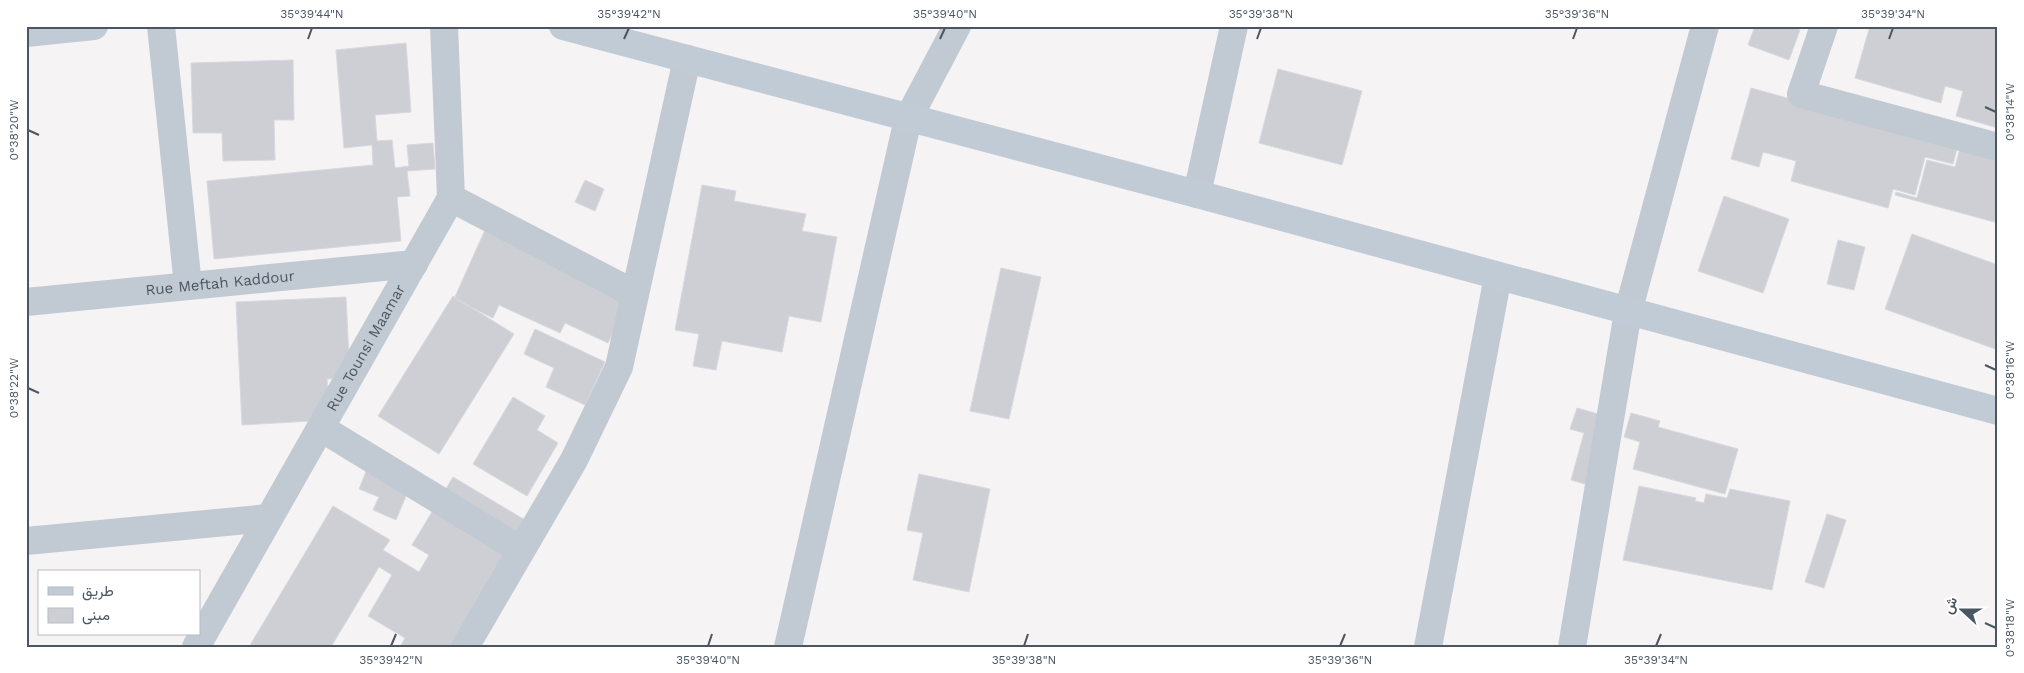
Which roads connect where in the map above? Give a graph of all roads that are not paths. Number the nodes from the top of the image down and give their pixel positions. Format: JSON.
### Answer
{"nodes":[{"id":1,"x":94,"y":26,"type":"edge"},
{"id":2,"x":161,"y":26,"type":"edge"},
{"id":3,"x":444,"y":26,"type":"edge"},
{"id":4,"x":563,"y":26,"type":"edge"},
{"id":5,"x":957,"y":26,"type":"edge"},
{"id":6,"x":1234,"y":26,"type":"edge"},
{"id":7,"x":1705,"y":26,"type":"edge"},
{"id":8,"x":1824,"y":26,"type":"edge"},
{"id":9,"x":26,"y":33,"type":"edge"},
{"id":10,"x":687,"y":60,"type":"junction"},
{"id":11,"x":908,"y":119,"type":"junction"},
{"id":12,"x":1998,"y":147,"type":"edge"},
{"id":13,"x":1197,"y":194,"type":"junction"},
{"id":14,"x":451,"y":198,"type":"junction"},
{"id":15,"x":414,"y":264,"type":"junction"},
{"id":16,"x":1498,"y":276,"type":"junction"},
{"id":17,"x":188,"y":286,"type":"junction"},
{"id":18,"x":635,"y":294,"type":"junction"},
{"id":19,"x":26,"y":302,"type":"edge"},
{"id":20,"x":1628,"y":312,"type":"junction"},
{"id":21,"x":1998,"y":411,"type":"edge"},
{"id":22,"x":320,"y":428,"type":"junction"},
{"id":23,"x":269,"y":518,"type":"junction"},
{"id":24,"x":26,"y":541,"type":"edge"},
{"id":25,"x":521,"y":550,"type":"junction"},
{"id":26,"x":196,"y":647,"type":"edge"},
{"id":27,"x":466,"y":647,"type":"edge"},
{"id":28,"x":788,"y":647,"type":"edge"},
{"id":29,"x":1428,"y":647,"type":"edge"},
{"id":30,"x":1572,"y":647,"type":"edge"}],
"edges":[{"from":1,"to":9,"type":"main road"},
{"from":2,"to":17,"type":"street"},
{"from":3,"to":14,"type":"street"},
{"from":4,"to":10,"type":"main road"},
{"from":5,"to":11,"type":"street"},
{"from":6,"to":13,"type":"street"},
{"from":7,"to":20,"type":"street"},
{"from":8,"to":12,"type":"street"},
{"from":10,"to":11,"type":"main road"},
{"from":10,"to":18,"type":"street"},
{"from":11,"to":13,"type":"main road"},
{"from":11,"to":28,"type":"street"},
{"from":13,"to":16,"type":"main road"},
{"from":14,"to":15,"type":"street","name":"Rue Tounsi Maamar"},
{"from":14,"to":18,"type":"street"},
{"from":15,"to":17,"type":"street","name":"Rue Meftah Kaddour"},
{"from":15,"to":22,"type":"street","name":"Rue Tounsi Maamar"},
{"from":16,"to":20,"type":"main road"},
{"from":16,"to":29,"type":"street"},
{"from":17,"to":19,"type":"street","name":"Rue Meftah Kaddour"},
{"from":18,"to":25,"type":"street"},
{"from":20,"to":21,"type":"main road"},
{"from":20,"to":30,"type":"street"},
{"from":22,"to":23,"type":"street","name":"Rue Tounsi Maamar"},
{"from":22,"to":25,"type":"street"},
{"from":23,"to":24,"type":"street"},
{"from":23,"to":26,"type":"street","name":"Rue Tounsi Maamar"},
{"from":25,"to":27,"type":"street"}]}
